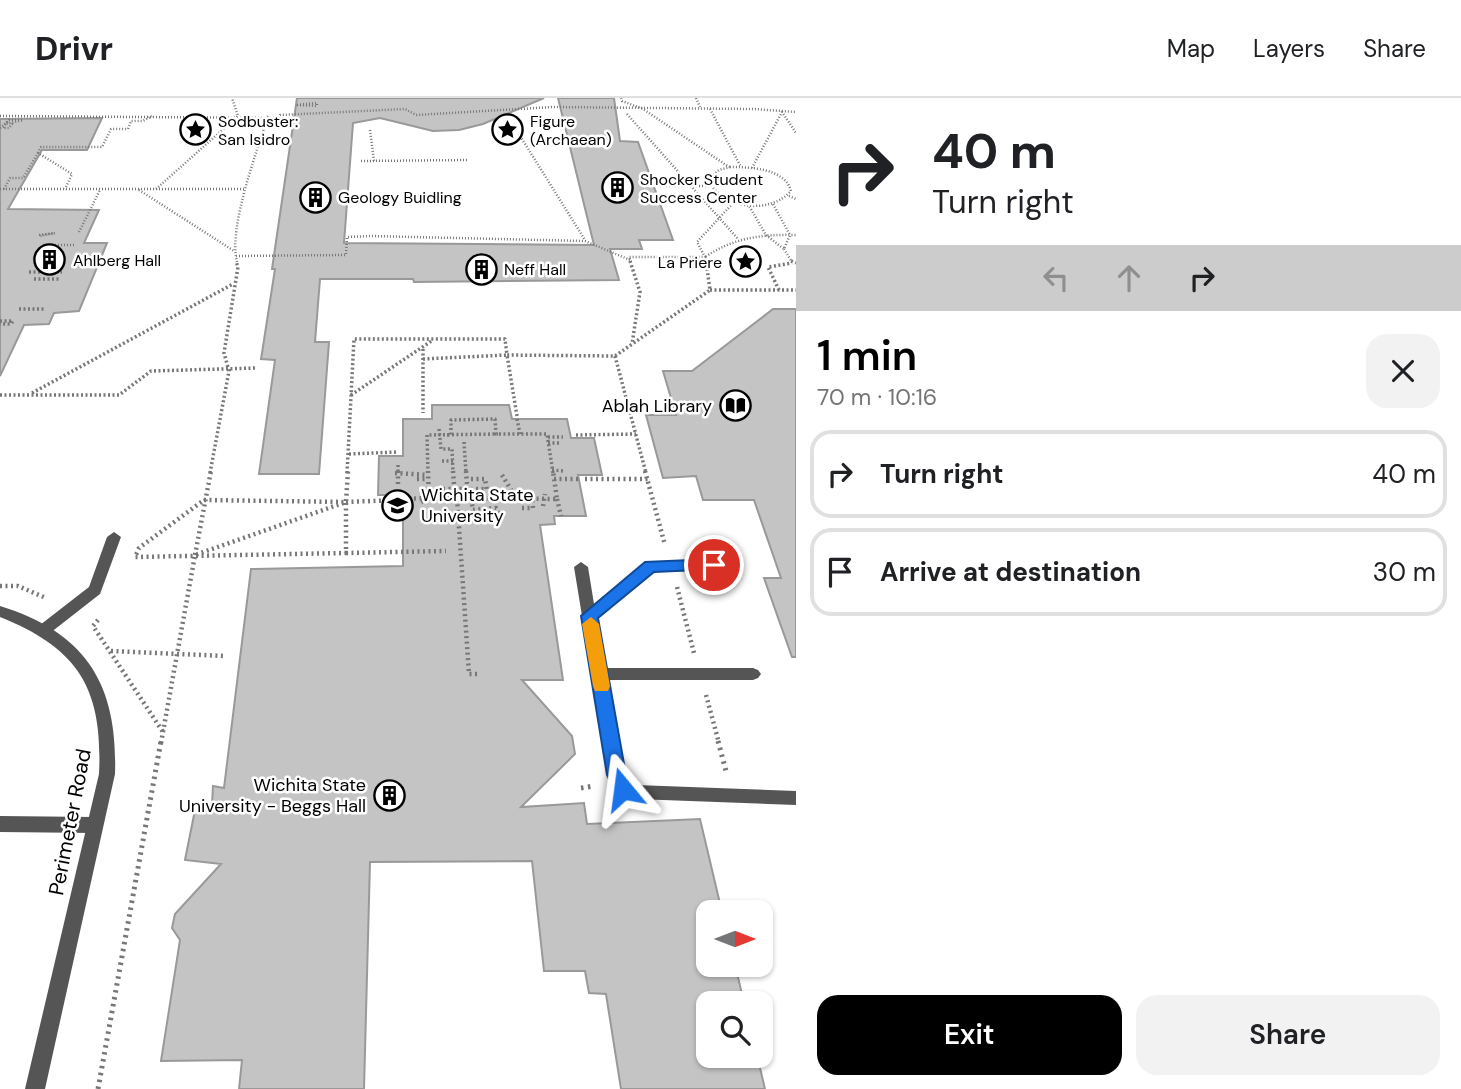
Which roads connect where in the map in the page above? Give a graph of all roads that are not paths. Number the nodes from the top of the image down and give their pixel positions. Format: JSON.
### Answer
{"nodes":[{"id":1,"x":114,"y":537,"type":"dead end"},
{"id":2,"x":735,"y":565,"type":"dead end"},
{"id":3,"x":581,"y":567,"type":"dead end"},
{"id":4,"x":0,"y":611,"type":"edge"},
{"id":5,"x":589,"y":616,"type":"junction"},
{"id":6,"x":46,"y":629,"type":"junction"},
{"id":7,"x":599,"y":674,"type":"junction"},
{"id":8,"x":753,"y":674,"type":"dead end"},
{"id":9,"x":796,"y":798,"type":"edge"},
{"id":10,"x":0,"y":824,"type":"edge"},
{"id":11,"x":94,"y":825,"type":"junction"},
{"id":12,"x":36,"y":1089,"type":"edge"}],
"edges":[{"from":1,"to":6,"type":"street"},
{"from":2,"to":5,"type":"street"},
{"from":3,"to":5,"type":"street"},
{"from":4,"to":6,"type":"street","name":"Perimeter Road"},
{"from":5,"to":7,"type":"street"},
{"from":6,"to":11,"type":"street","name":"Perimeter Road"},
{"from":7,"to":8,"type":"street"},
{"from":7,"to":9,"type":"street"},
{"from":10,"to":11,"type":"street"},
{"from":11,"to":12,"type":"street","name":"Perimeter Road"}]}
